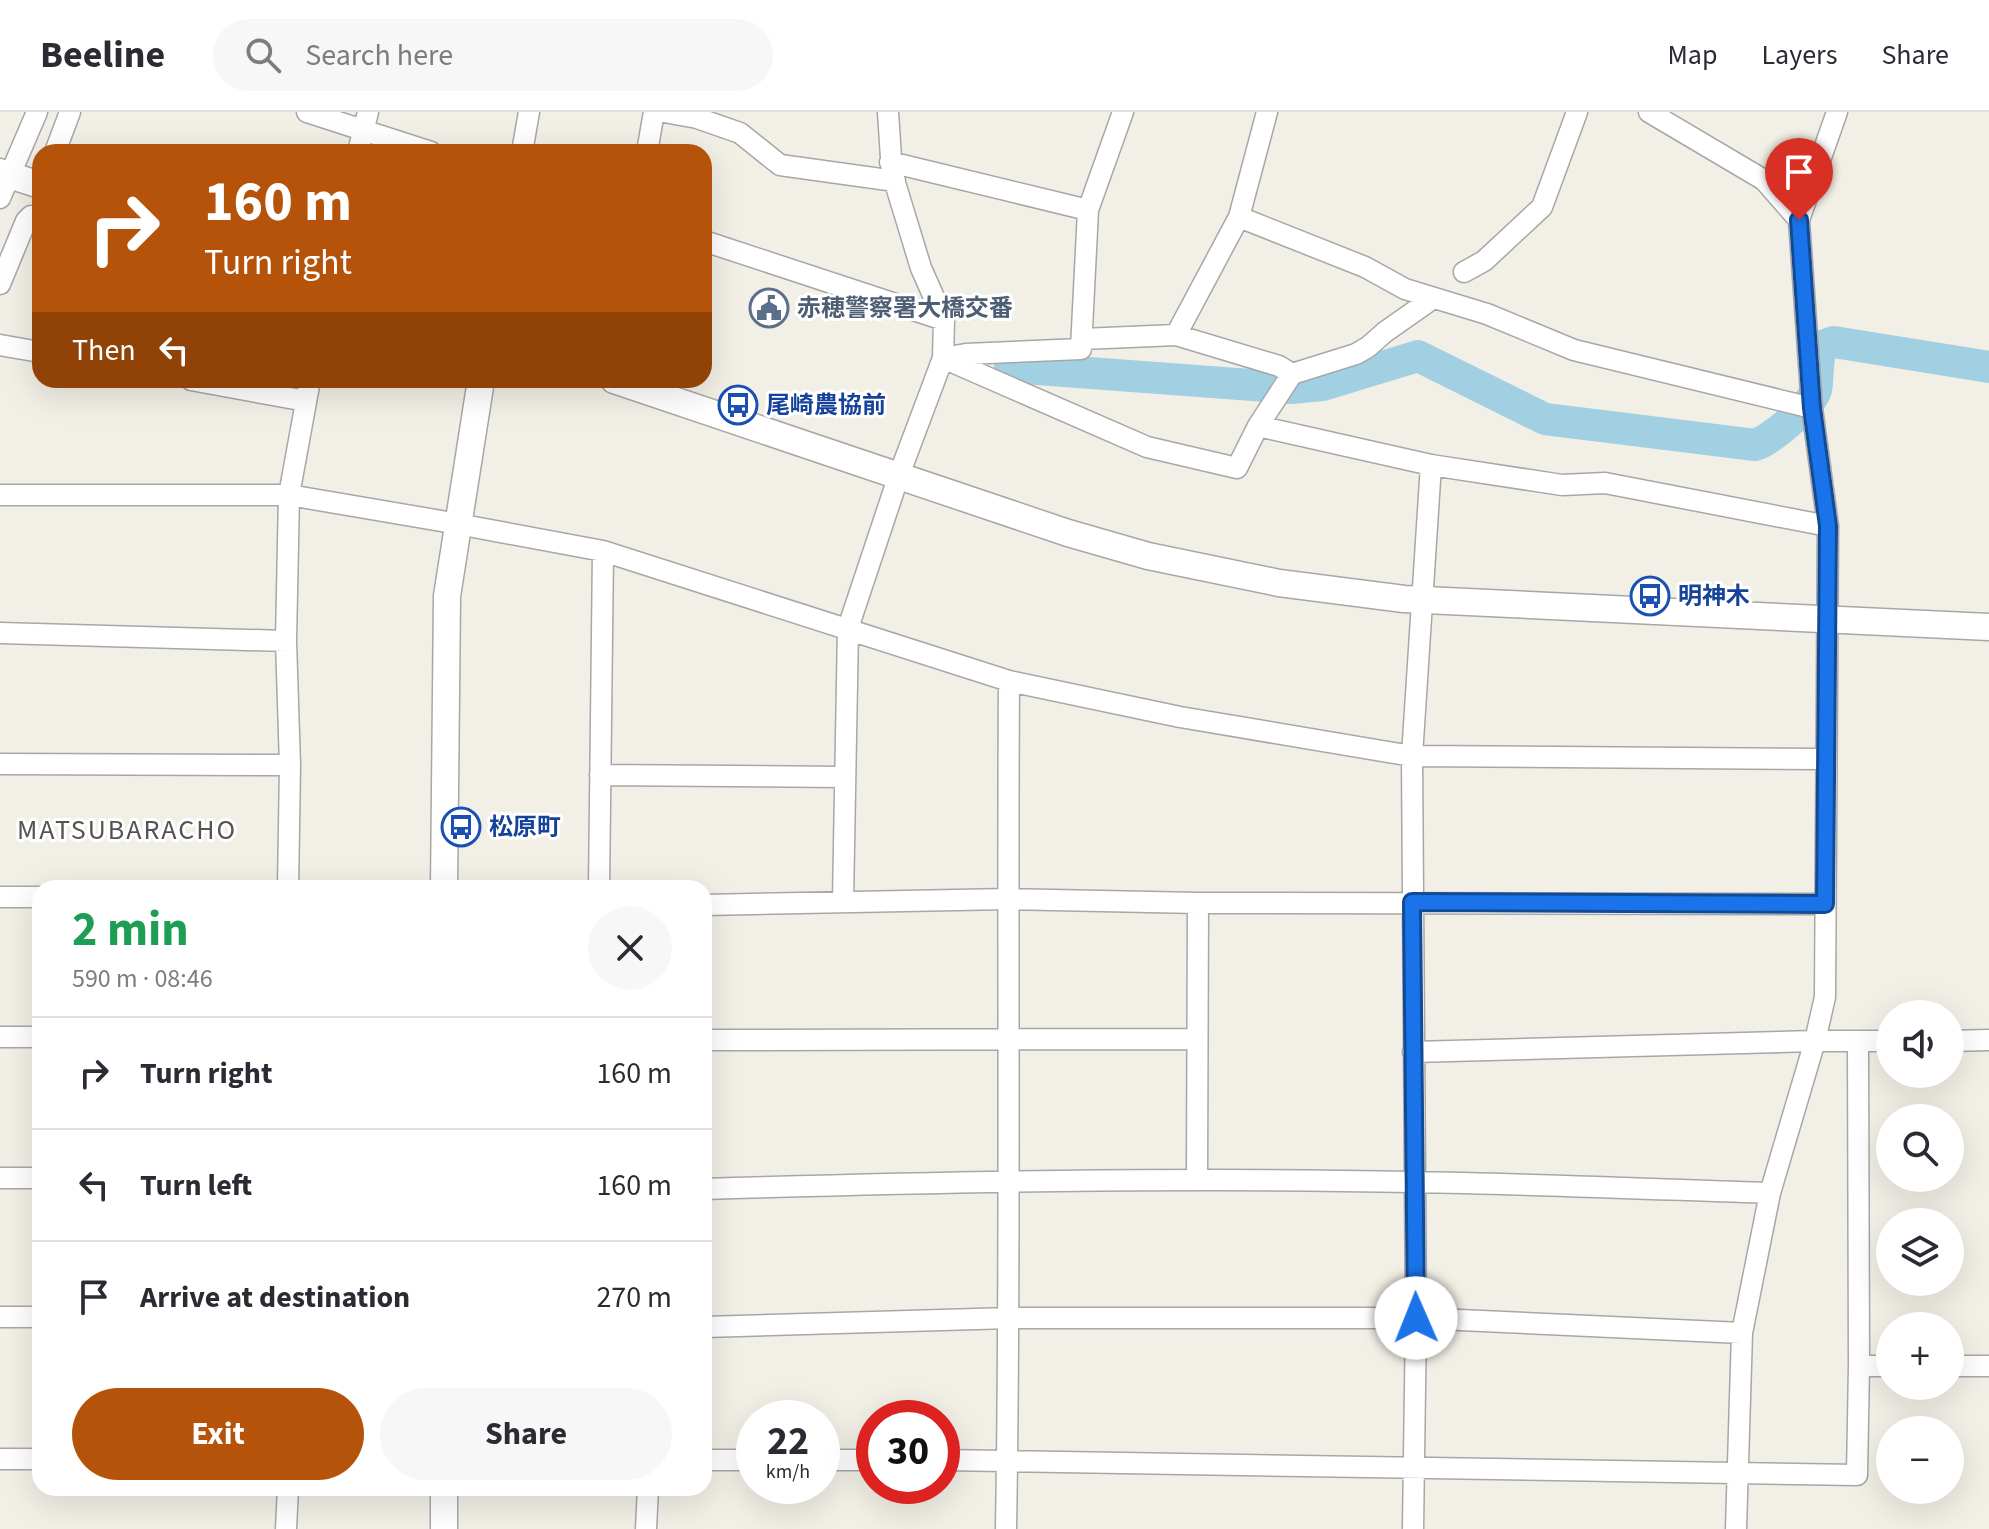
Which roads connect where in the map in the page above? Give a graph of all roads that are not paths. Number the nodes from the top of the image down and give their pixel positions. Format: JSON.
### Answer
{"nodes":[{"id":1,"x":37,"y":112,"type":"edge"},
{"id":2,"x":70,"y":112,"type":"edge"},
{"id":3,"x":307,"y":112,"type":"edge"},
{"id":4,"x":529,"y":112,"type":"edge"},
{"id":5,"x":654,"y":112,"type":"edge"},
{"id":6,"x":664,"y":112,"type":"edge"},
{"id":7,"x":744,"y":112,"type":"edge"},
{"id":8,"x":888,"y":112,"type":"edge"},
{"id":9,"x":1123,"y":112,"type":"edge"},
{"id":10,"x":1267,"y":112,"type":"edge"},
{"id":11,"x":1577,"y":112,"type":"edge"},
{"id":12,"x":1649,"y":112,"type":"edge"},
{"id":13,"x":1837,"y":112,"type":"edge"},
{"id":14,"x":365,"y":121,"type":"edge"},
{"id":15,"x":740,"y":133,"type":"junction"},
{"id":16,"x":58,"y":144,"type":"edge"},
{"id":17,"x":360,"y":144,"type":"edge"},
{"id":18,"x":414,"y":144,"type":"edge"},
{"id":19,"x":523,"y":144,"type":"edge"},
{"id":20,"x":648,"y":144,"type":"edge"},
{"id":21,"x":892,"y":172,"type":"junction"},
{"id":22,"x":4,"y":182,"type":"edge"},
{"id":23,"x":32,"y":184,"type":"edge"},
{"id":24,"x":1088,"y":210,"type":"junction"},
{"id":25,"x":32,"y":216,"type":"edge"},
{"id":26,"x":1239,"y":217,"type":"junction"},
{"id":27,"x":1799,"y":220,"type":"junction"},
{"id":28,"x":712,"y":244,"type":"edge"},
{"id":29,"x":1464,"y":272,"type":"dead end"},
{"id":30,"x":0,"y":284,"type":"edge"},
{"id":31,"x":1432,"y":299,"type":"junction"},
{"id":32,"x":944,"y":320,"type":"junction"},
{"id":33,"x":1176,"y":335,"type":"junction"},
{"id":34,"x":1082,"y":339,"type":"junction"},
{"id":35,"x":0,"y":345,"type":"edge"},
{"id":36,"x":32,"y":351,"type":"edge"},
{"id":37,"x":943,"y":358,"type":"junction"},
{"id":38,"x":1292,"y":374,"type":"junction"},
{"id":39,"x":235,"y":388,"type":"edge"},
{"id":40,"x":308,"y":388,"type":"edge"},
{"id":41,"x":480,"y":388,"type":"edge"},
{"id":42,"x":638,"y":388,"type":"edge"},
{"id":43,"x":306,"y":401,"type":"junction"},
{"id":44,"x":1812,"y":408,"type":"junction"},
{"id":45,"x":1258,"y":426,"type":"junction"},
{"id":46,"x":1431,"y":465,"type":"junction"},
{"id":47,"x":899,"y":475,"type":"junction"},
{"id":48,"x":0,"y":495,"type":"edge"},
{"id":49,"x":289,"y":495,"type":"junction"},
{"id":50,"x":457,"y":524,"type":"junction"},
{"id":51,"x":1828,"y":526,"type":"junction"},
{"id":52,"x":603,"y":551,"type":"junction"},
{"id":53,"x":1422,"y":600,"type":"junction"},
{"id":54,"x":1828,"y":618,"type":"junction"},
{"id":55,"x":1989,"y":627,"type":"edge"},
{"id":56,"x":848,"y":628,"type":"junction"},
{"id":57,"x":0,"y":633,"type":"edge"},
{"id":58,"x":286,"y":641,"type":"junction"},
{"id":59,"x":1009,"y":681,"type":"junction"},
{"id":60,"x":1412,"y":756,"type":"junction"},
{"id":61,"x":1826,"y":759,"type":"junction"},
{"id":62,"x":0,"y":764,"type":"edge"},
{"id":63,"x":290,"y":765,"type":"junction"},
{"id":64,"x":600,"y":775,"type":"junction"},
{"id":65,"x":844,"y":777,"type":"junction"},
{"id":66,"x":288,"y":880,"type":"edge"},
{"id":67,"x":444,"y":880,"type":"edge"},
{"id":68,"x":599,"y":880,"type":"edge"},
{"id":69,"x":0,"y":897,"type":"edge"},
{"id":70,"x":32,"y":897,"type":"edge"},
{"id":71,"x":1008,"y":899,"type":"junction"},
{"id":72,"x":843,"y":901,"type":"junction"},
{"id":73,"x":1412,"y":902,"type":"junction"},
{"id":74,"x":1198,"y":903,"type":"junction"},
{"id":75,"x":1825,"y":904,"type":"junction"},
{"id":76,"x":712,"y":905,"type":"edge"},
{"id":77,"x":0,"y":1037,"type":"edge"},
{"id":78,"x":32,"y":1037,"type":"edge"},
{"id":79,"x":1197,"y":1039,"type":"junction"},
{"id":80,"x":712,"y":1040,"type":"edge"},
{"id":81,"x":1008,"y":1040,"type":"junction"},
{"id":82,"x":1989,"y":1040,"type":"edge"},
{"id":83,"x":1815,"y":1041,"type":"junction"},
{"id":84,"x":1876,"y":1041,"type":"edge"},
{"id":85,"x":1964,"y":1041,"type":"edge"},
{"id":86,"x":1858,"y":1042,"type":"junction"},
{"id":87,"x":1413,"y":1052,"type":"junction"},
{"id":88,"x":0,"y":1178,"type":"edge"},
{"id":89,"x":32,"y":1178,"type":"edge"},
{"id":90,"x":1007,"y":1180,"type":"junction"},
{"id":91,"x":1197,"y":1180,"type":"junction"},
{"id":92,"x":1414,"y":1182,"type":"junction"},
{"id":93,"x":712,"y":1189,"type":"edge"},
{"id":94,"x":1770,"y":1193,"type":"junction"},
{"id":95,"x":0,"y":1317,"type":"edge"},
{"id":96,"x":32,"y":1317,"type":"edge"},
{"id":97,"x":1010,"y":1318,"type":"junction"},
{"id":98,"x":1416,"y":1318,"type":"junction"},
{"id":99,"x":712,"y":1327,"type":"edge"},
{"id":100,"x":1742,"y":1333,"type":"junction"},
{"id":101,"x":1859,"y":1366,"type":"junction"},
{"id":102,"x":1876,"y":1366,"type":"edge"},
{"id":103,"x":1964,"y":1366,"type":"edge"},
{"id":104,"x":1989,"y":1366,"type":"edge"},
{"id":105,"x":0,"y":1459,"type":"edge"},
{"id":106,"x":32,"y":1459,"type":"edge"},
{"id":107,"x":712,"y":1460,"type":"edge"},
{"id":108,"x":736,"y":1460,"type":"edge"},
{"id":109,"x":960,"y":1460,"type":"edge"},
{"id":110,"x":1008,"y":1460,"type":"junction"},
{"id":111,"x":1414,"y":1466,"type":"junction"},
{"id":112,"x":1736,"y":1474,"type":"junction"},
{"id":113,"x":288,"y":1496,"type":"edge"},
{"id":114,"x":444,"y":1496,"type":"edge"},
{"id":115,"x":648,"y":1496,"type":"edge"},
{"id":116,"x":286,"y":1529,"type":"edge"},
{"id":117,"x":444,"y":1529,"type":"edge"},
{"id":118,"x":646,"y":1529,"type":"edge"},
{"id":119,"x":1006,"y":1529,"type":"edge"},
{"id":120,"x":1413,"y":1529,"type":"edge"},
{"id":121,"x":1736,"y":1529,"type":"edge"}],
"edges":[{"from":1,"to":22,"type":"street"},
{"from":2,"to":16,"type":"street"},
{"from":3,"to":14,"type":"street"},
{"from":4,"to":19,"type":"street"},
{"from":5,"to":20,"type":"street"},
{"from":6,"to":15,"type":"street"},
{"from":7,"to":15,"type":"street"},
{"from":8,"to":21,"type":"street"},
{"from":9,"to":24,"type":"street"},
{"from":10,"to":26,"type":"street"},
{"from":11,"to":29,"type":"street"},
{"from":12,"to":27,"type":"street"},
{"from":13,"to":27,"type":"street"},
{"from":14,"to":17,"type":"street"},
{"from":14,"to":18,"type":"street"},
{"from":15,"to":21,"type":"street"},
{"from":21,"to":24,"type":"street"},
{"from":21,"to":32,"type":"street"},
{"from":22,"to":23,"type":"street"},
{"from":24,"to":34,"type":"street"},
{"from":25,"to":30,"type":"street"},
{"from":26,"to":31,"type":"street"},
{"from":26,"to":33,"type":"street"},
{"from":27,"to":44,"type":"street"},
{"from":28,"to":32,"type":"street"},
{"from":31,"to":38,"type":"street"},
{"from":31,"to":44,"type":"street"},
{"from":32,"to":37,"type":"street"},
{"from":33,"to":34,"type":"street"},
{"from":33,"to":38,"type":"street"},
{"from":34,"to":37,"type":"street"},
{"from":35,"to":36,"type":"street"},
{"from":37,"to":45,"type":"street"},
{"from":37,"to":47,"type":"street"},
{"from":38,"to":45,"type":"street"},
{"from":39,"to":43,"type":"street"},
{"from":40,"to":43,"type":"street"},
{"from":41,"to":50,"type":"street"},
{"from":42,"to":47,"type":"street"},
{"from":43,"to":49,"type":"street"},
{"from":44,"to":51,"type":"street"},
{"from":45,"to":46,"type":"street"},
{"from":46,"to":51,"type":"street"},
{"from":46,"to":53,"type":"street"},
{"from":47,"to":53,"type":"street"},
{"from":47,"to":56,"type":"street"},
{"from":48,"to":49,"type":"street"},
{"from":49,"to":50,"type":"street"},
{"from":49,"to":58,"type":"street"},
{"from":50,"to":52,"type":"street"},
{"from":50,"to":67,"type":"street"},
{"from":51,"to":54,"type":"street"},
{"from":52,"to":56,"type":"street"},
{"from":52,"to":64,"type":"street"},
{"from":53,"to":54,"type":"street"},
{"from":53,"to":60,"type":"street"},
{"from":54,"to":55,"type":"street"},
{"from":54,"to":61,"type":"street"},
{"from":56,"to":59,"type":"street"},
{"from":56,"to":65,"type":"street"},
{"from":57,"to":58,"type":"street"},
{"from":58,"to":63,"type":"street"},
{"from":59,"to":60,"type":"street"},
{"from":59,"to":71,"type":"street"},
{"from":60,"to":61,"type":"street"},
{"from":60,"to":73,"type":"street"},
{"from":61,"to":75,"type":"street"},
{"from":62,"to":63,"type":"street"},
{"from":63,"to":66,"type":"street"},
{"from":64,"to":65,"type":"street"},
{"from":64,"to":68,"type":"street"},
{"from":65,"to":72,"type":"street"},
{"from":69,"to":70,"type":"street"},
{"from":71,"to":72,"type":"street"},
{"from":71,"to":74,"type":"street"},
{"from":71,"to":81,"type":"street"},
{"from":72,"to":76,"type":"street"},
{"from":73,"to":74,"type":"street"},
{"from":73,"to":75,"type":"street"},
{"from":73,"to":87,"type":"street"},
{"from":74,"to":79,"type":"street"},
{"from":75,"to":83,"type":"street"},
{"from":77,"to":78,"type":"street"},
{"from":79,"to":81,"type":"street"},
{"from":79,"to":91,"type":"street"},
{"from":80,"to":81,"type":"street"},
{"from":81,"to":90,"type":"street"},
{"from":82,"to":85,"type":"street"},
{"from":83,"to":86,"type":"street"},
{"from":83,"to":87,"type":"street"},
{"from":83,"to":94,"type":"street"},
{"from":84,"to":86,"type":"street"},
{"from":86,"to":101,"type":"street"},
{"from":87,"to":92,"type":"street"},
{"from":88,"to":89,"type":"street"},
{"from":90,"to":91,"type":"street"},
{"from":90,"to":93,"type":"street"},
{"from":90,"to":97,"type":"street"},
{"from":91,"to":92,"type":"street"},
{"from":92,"to":94,"type":"street"},
{"from":92,"to":98,"type":"street"},
{"from":94,"to":100,"type":"street"},
{"from":95,"to":96,"type":"street"},
{"from":97,"to":98,"type":"street"},
{"from":97,"to":99,"type":"street"},
{"from":97,"to":110,"type":"street"},
{"from":98,"to":100,"type":"street"},
{"from":98,"to":111,"type":"street"},
{"from":100,"to":112,"type":"street"},
{"from":101,"to":102,"type":"street"},
{"from":101,"to":112,"type":"street"},
{"from":103,"to":104,"type":"street"},
{"from":105,"to":106,"type":"street"},
{"from":107,"to":108,"type":"street"},
{"from":109,"to":110,"type":"street"},
{"from":110,"to":111,"type":"street"},
{"from":110,"to":119,"type":"street"},
{"from":111,"to":112,"type":"street"},
{"from":111,"to":120,"type":"street"},
{"from":112,"to":121,"type":"street"},
{"from":113,"to":116,"type":"street"},
{"from":114,"to":117,"type":"street"},
{"from":115,"to":118,"type":"street"}]}
